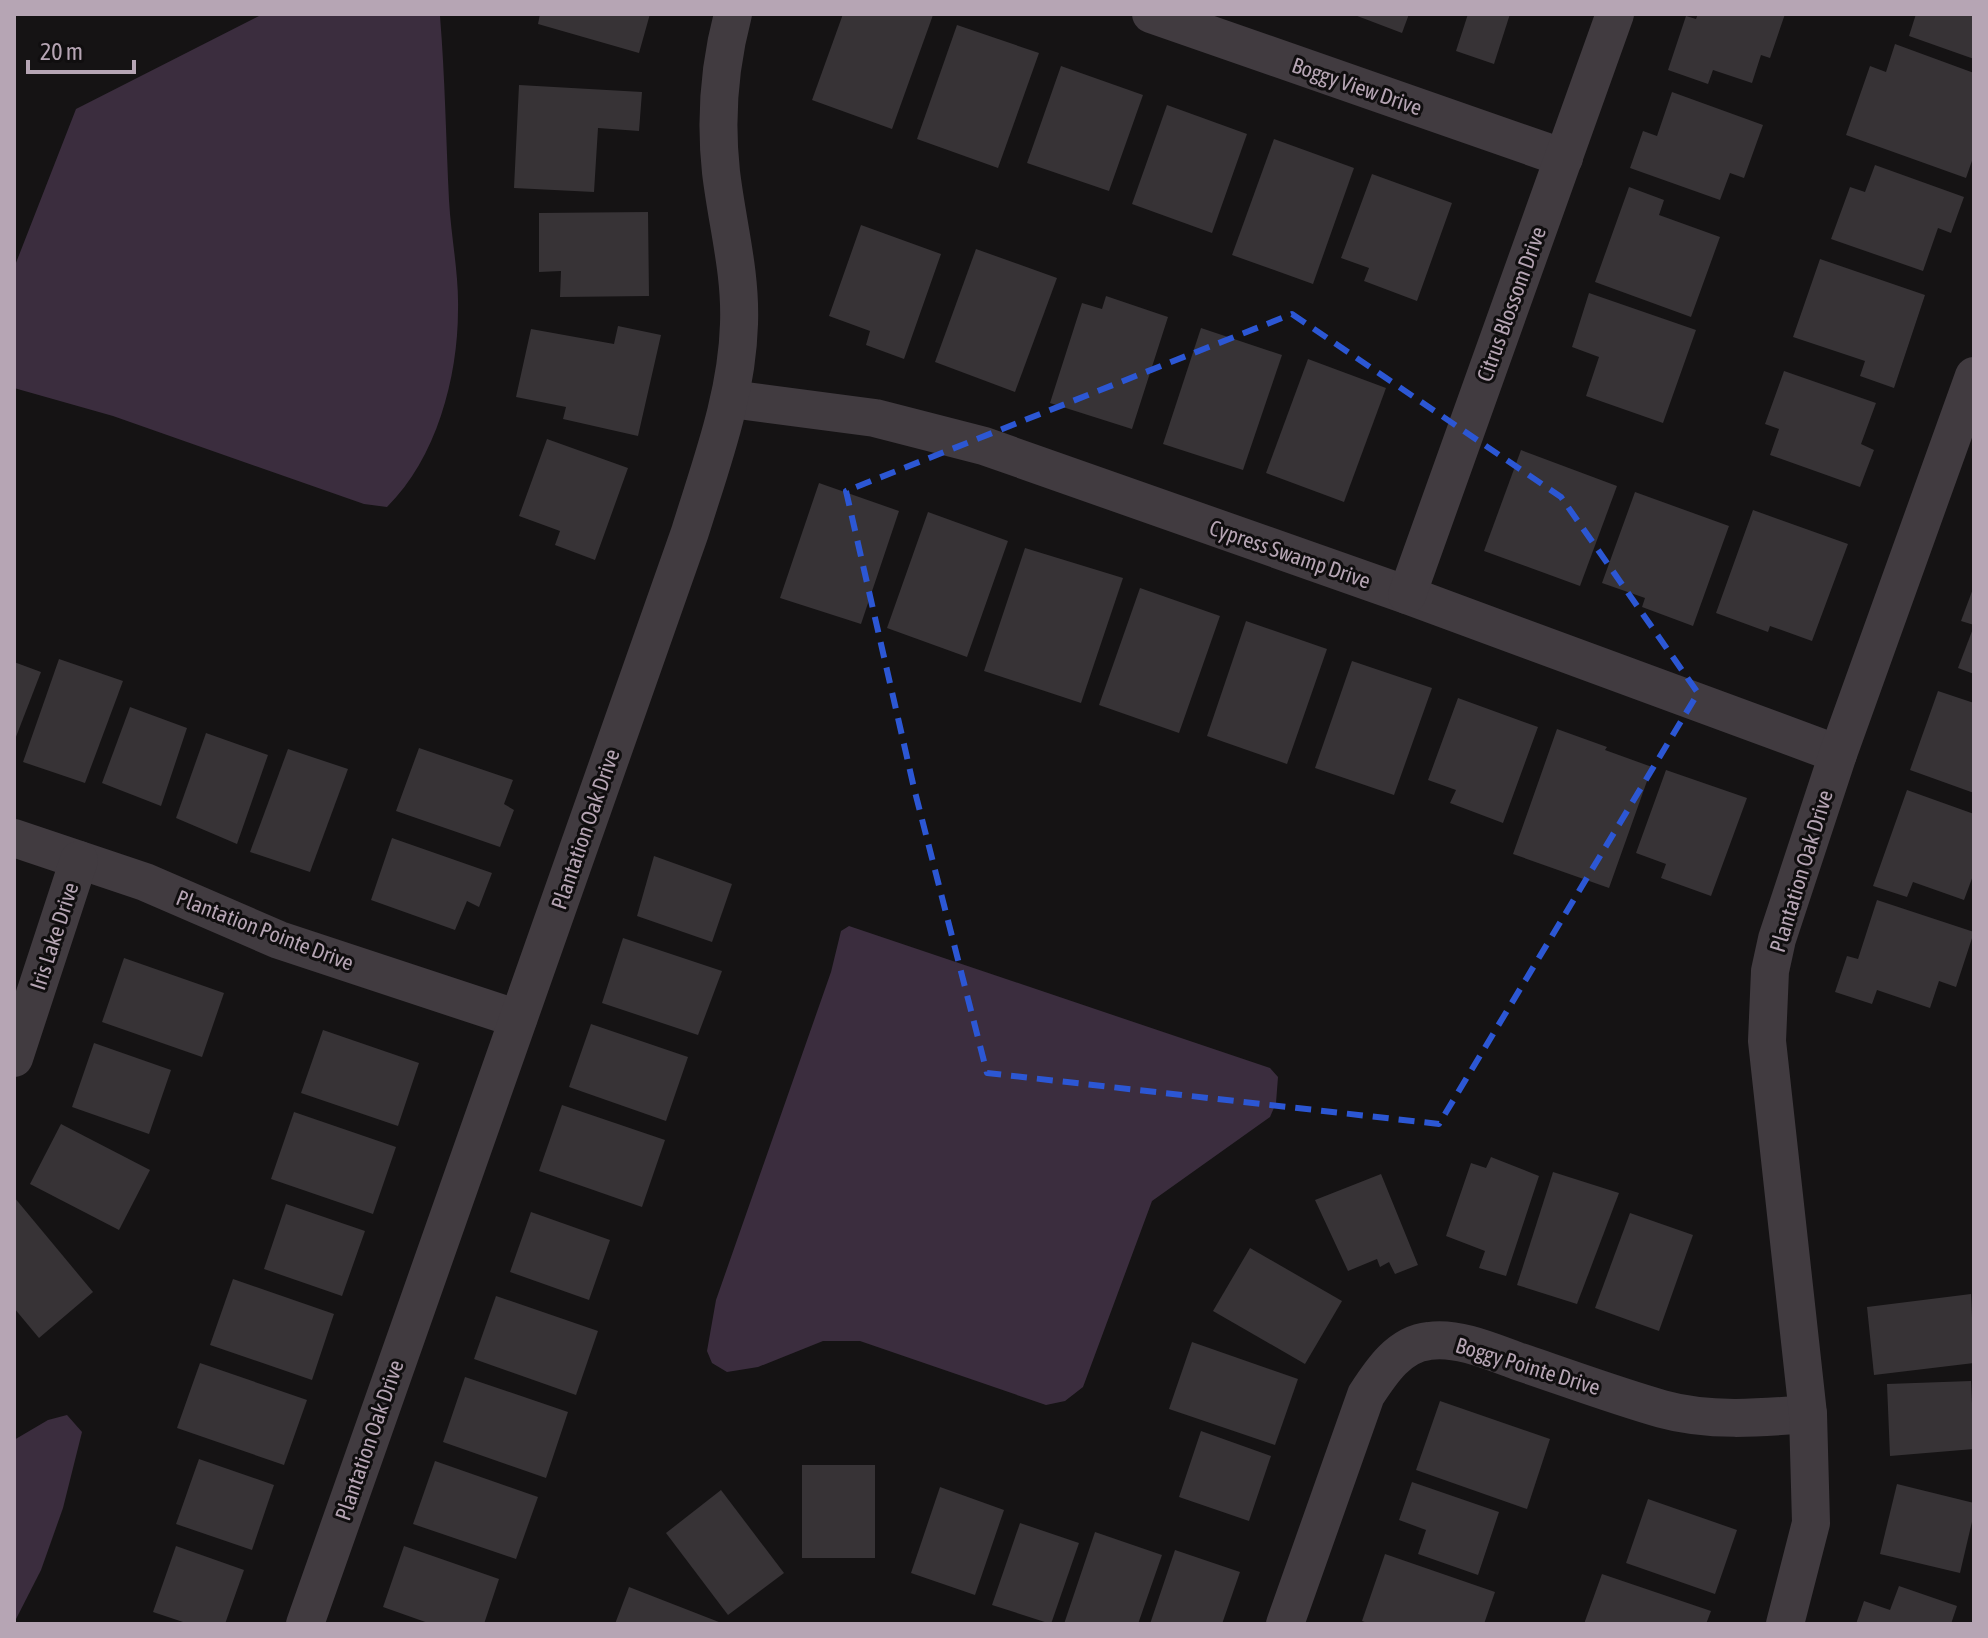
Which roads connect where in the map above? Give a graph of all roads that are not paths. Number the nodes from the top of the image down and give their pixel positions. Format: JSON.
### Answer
{"nodes":[{"id":1,"x":733,"y":14,"type":"edge"},
{"id":2,"x":1151,"y":14,"type":"edge"},
{"id":3,"x":1615,"y":14,"type":"edge"},
{"id":4,"x":1564,"y":158,"type":"junction"},
{"id":5,"x":1974,"y":376,"type":"edge"},
{"id":6,"x":731,"y":399,"type":"junction"},
{"id":7,"x":1407,"y":595,"type":"junction"},
{"id":8,"x":1838,"y":754,"type":"junction"},
{"id":9,"x":14,"y":838,"type":"edge"},
{"id":10,"x":79,"y":860,"type":"junction"},
{"id":11,"x":518,"y":1019,"type":"junction"},
{"id":12,"x":14,"y":1058,"type":"edge"},
{"id":13,"x":1808,"y":1414,"type":"junction"},
{"id":14,"x":305,"y":1624,"type":"edge"},
{"id":15,"x":1285,"y":1624,"type":"edge"},
{"id":16,"x":1785,"y":1624,"type":"edge"}],
"edges":[{"from":1,"to":6,"type":"street","name":"Plantation Oak Drive"},
{"from":2,"to":4,"type":"street","name":"Boggy View Drive"},
{"from":3,"to":4,"type":"street","name":"Citrus Blossom Drive"},
{"from":4,"to":7,"type":"street","name":"Citrus Blossom Drive"},
{"from":5,"to":8,"type":"street","name":"Plantation Oak Drive"},
{"from":6,"to":7,"type":"street","name":"Cypress Swamp Drive"},
{"from":6,"to":11,"type":"street","name":"Plantation Oak Drive"},
{"from":7,"to":8,"type":"street","name":"Cypress Swamp Drive"},
{"from":8,"to":13,"type":"street","name":"Plantation Oak Drive"},
{"from":9,"to":10,"type":"street","name":"Plantation Pointe Drive"},
{"from":10,"to":11,"type":"street","name":"Plantation Pointe Drive"},
{"from":10,"to":12,"type":"street","name":"Iris Lake Drive"},
{"from":11,"to":14,"type":"street","name":"Plantation Oak Drive"},
{"from":13,"to":15,"type":"street","name":"Boggy Pointe Drive"},
{"from":13,"to":16,"type":"street","name":"Plantation Oak Drive"}]}
